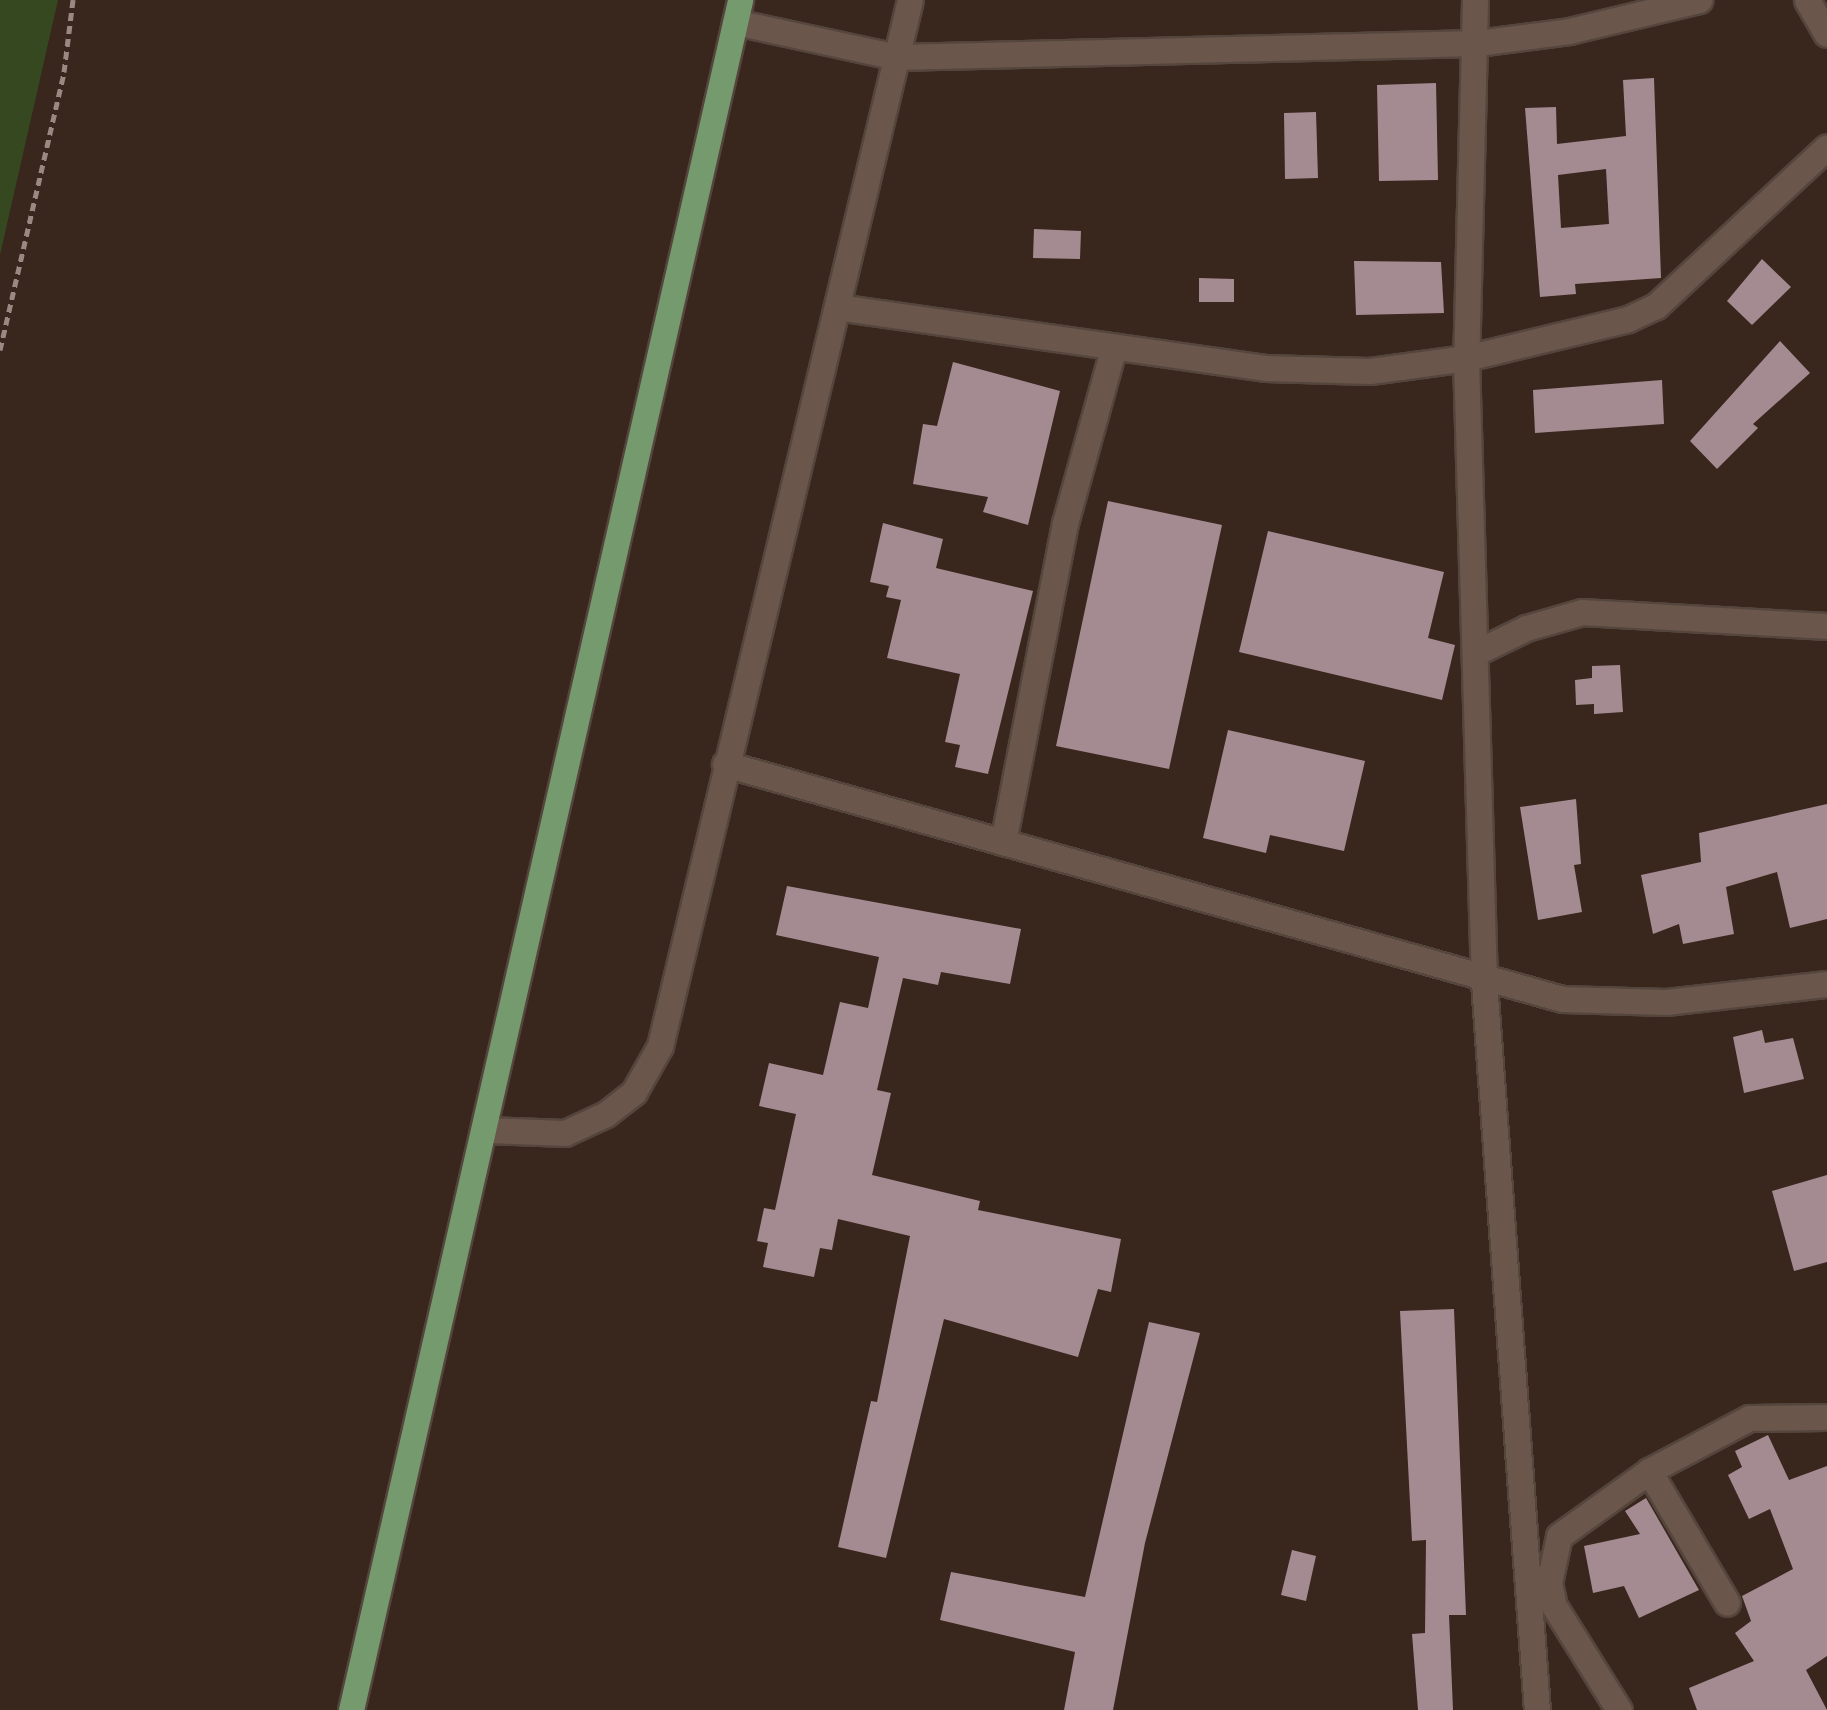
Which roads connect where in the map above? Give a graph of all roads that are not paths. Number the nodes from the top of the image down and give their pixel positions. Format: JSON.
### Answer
{"nodes":[{"id":1,"x":910,"y":0,"type":"edge"},
{"id":2,"x":1475,"y":0,"type":"edge"},
{"id":3,"x":1699,"y":0,"type":"edge"},
{"id":4,"x":1808,"y":0,"type":"edge"},
{"id":5,"x":738,"y":11,"type":"edge"},
{"id":6,"x":1827,"y":34,"type":"edge"},
{"id":7,"x":1477,"y":43,"type":"junction"},
{"id":8,"x":897,"y":56,"type":"junction"},
{"id":9,"x":1827,"y":147,"type":"edge"},
{"id":10,"x":837,"y":307,"type":"junction"},
{"id":11,"x":1113,"y":350,"type":"junction"},
{"id":12,"x":1466,"y":358,"type":"junction"},
{"id":13,"x":1827,"y":626,"type":"edge"},
{"id":14,"x":1475,"y":653,"type":"junction"},
{"id":15,"x":725,"y":764,"type":"junction"},
{"id":16,"x":1003,"y":842,"type":"junction"},
{"id":17,"x":1484,"y":982,"type":"junction"},
{"id":18,"x":1827,"y":984,"type":"edge"},
{"id":19,"x":487,"y":1130,"type":"junction"},
{"id":20,"x":1827,"y":1418,"type":"edge"},
{"id":21,"x":1648,"y":1471,"type":"junction"},
{"id":22,"x":1727,"y":1604,"type":"dead end"},
{"id":23,"x":351,"y":1710,"type":"edge"},
{"id":24,"x":1538,"y":1710,"type":"edge"},
{"id":25,"x":1619,"y":1710,"type":"edge"}],
"edges":[{"from":1,"to":8,"type":"street"},
{"from":2,"to":7,"type":"street"},
{"from":3,"to":7,"type":"street"},
{"from":4,"to":6,"type":"street"},
{"from":5,"to":8,"type":"street"},
{"from":5,"to":19,"type":"main road"},
{"from":7,"to":8,"type":"street"},
{"from":7,"to":12,"type":"street"},
{"from":8,"to":10,"type":"street"},
{"from":9,"to":12,"type":"street"},
{"from":10,"to":11,"type":"street"},
{"from":10,"to":15,"type":"street"},
{"from":11,"to":12,"type":"street"},
{"from":11,"to":16,"type":"street"},
{"from":12,"to":14,"type":"street"},
{"from":13,"to":14,"type":"street"},
{"from":14,"to":17,"type":"street"},
{"from":15,"to":16,"type":"street"},
{"from":15,"to":19,"type":"street"},
{"from":16,"to":17,"type":"street"},
{"from":17,"to":18,"type":"street"},
{"from":17,"to":24,"type":"street"},
{"from":19,"to":23,"type":"main road"},
{"from":20,"to":21,"type":"street"},
{"from":21,"to":22,"type":"street"},
{"from":21,"to":25,"type":"street"}]}
